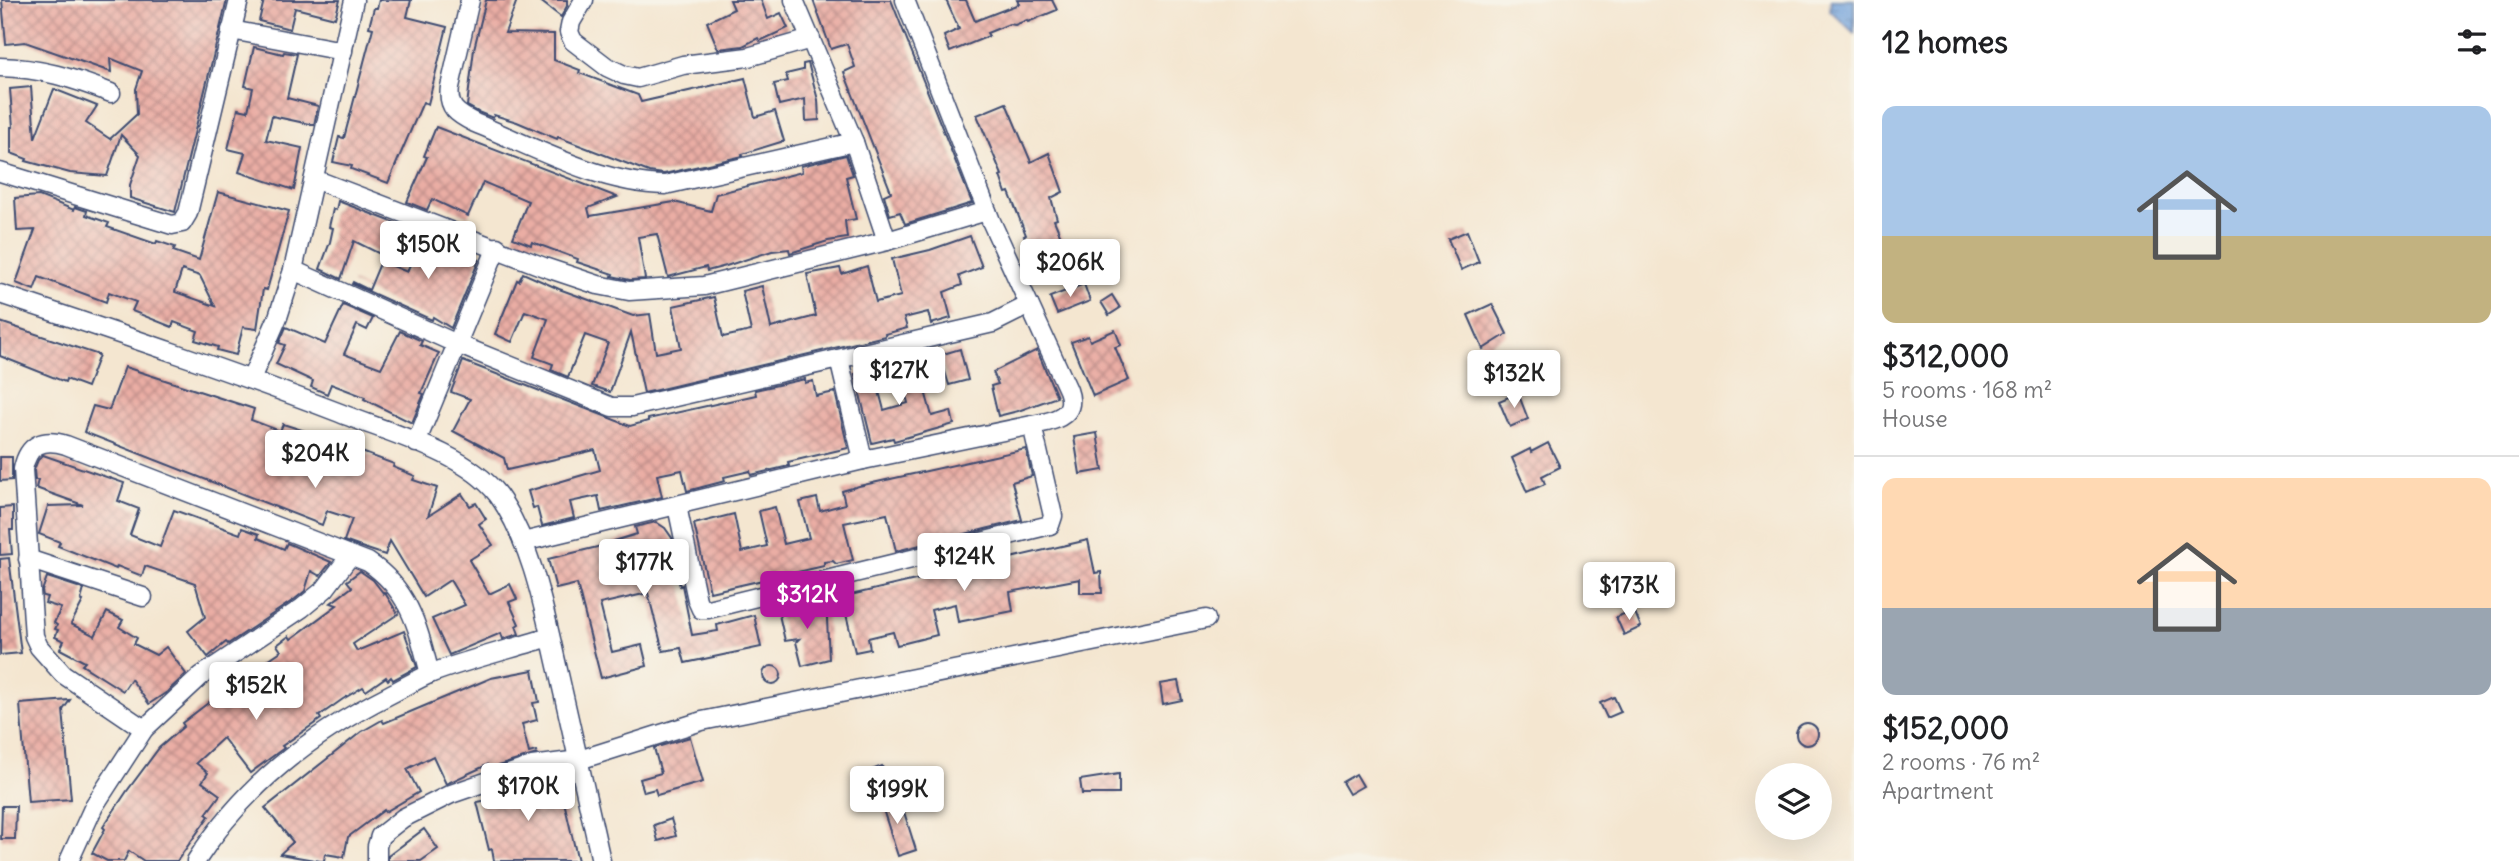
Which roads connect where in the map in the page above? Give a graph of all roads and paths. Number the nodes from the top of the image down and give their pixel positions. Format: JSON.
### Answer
{"nodes":[{"id":1,"x":239,"y":0,"type":"edge"},
{"id":2,"x":354,"y":0,"type":"edge"},
{"id":3,"x":470,"y":0,"type":"edge"},
{"id":4,"x":584,"y":0,"type":"edge"},
{"id":5,"x":794,"y":0,"type":"edge"},
{"id":6,"x":905,"y":0,"type":"edge"},
{"id":7,"x":231,"y":30,"type":"junction"},
{"id":8,"x":811,"y":40,"type":"junction"},
{"id":9,"x":343,"y":51,"type":"junction"},
{"id":10,"x":0,"y":67,"type":"edge"},
{"id":11,"x":111,"y":93,"type":"dead end"},
{"id":12,"x":854,"y":142,"type":"junction"},
{"id":13,"x":0,"y":172,"type":"edge"},
{"id":14,"x":314,"y":179,"type":"junction"},
{"id":15,"x":987,"y":211,"type":"junction"},
{"id":16,"x":887,"y":241,"type":"junction"},
{"id":17,"x":497,"y":247,"type":"junction"},
{"id":18,"x":293,"y":270,"type":"junction"},
{"id":19,"x":0,"y":293,"type":"edge"},
{"id":20,"x":1030,"y":305,"type":"junction"},
{"id":21,"x":457,"y":344,"type":"junction"},
{"id":22,"x":839,"y":359,"type":"junction"},
{"id":23,"x":251,"y":379,"type":"junction"},
{"id":24,"x":1032,"y":425,"type":"junction"},
{"id":25,"x":416,"y":443,"type":"junction"},
{"id":26,"x":863,"y":460,"type":"junction"},
{"id":27,"x":677,"y":506,"type":"junction"},
{"id":28,"x":523,"y":542,"type":"junction"},
{"id":29,"x":350,"y":556,"type":"junction"},
{"id":30,"x":28,"y":559,"type":"junction"},
{"id":31,"x":143,"y":597,"type":"dead end"},
{"id":32,"x":1206,"y":619,"type":"dead end"},
{"id":33,"x":550,"y":637,"type":"junction"},
{"id":34,"x":430,"y":674,"type":"junction"},
{"id":35,"x":144,"y":729,"type":"junction"},
{"id":36,"x":579,"y":760,"type":"junction"},
{"id":37,"x":69,"y":861,"type":"edge"},
{"id":38,"x":196,"y":861,"type":"edge"},
{"id":39,"x":377,"y":861,"type":"edge"},
{"id":40,"x":601,"y":861,"type":"edge"}],
"edges":[{"from":1,"to":7,"type":"street"},
{"from":2,"to":9,"type":"street"},
{"from":3,"to":12,"type":"street"},
{"from":4,"to":8,"type":"street"},
{"from":5,"to":8,"type":"street"},
{"from":6,"to":15,"type":"street"},
{"from":7,"to":9,"type":"street"},
{"from":7,"to":13,"type":"street"},
{"from":8,"to":12,"type":"street"},
{"from":9,"to":14,"type":"street"},
{"from":10,"to":11,"type":"street"},
{"from":12,"to":16,"type":"street"},
{"from":14,"to":17,"type":"street"},
{"from":14,"to":18,"type":"street"},
{"from":15,"to":16,"type":"street"},
{"from":15,"to":20,"type":"street"},
{"from":16,"to":17,"type":"street"},
{"from":17,"to":21,"type":"street"},
{"from":18,"to":21,"type":"street"},
{"from":18,"to":23,"type":"street"},
{"from":19,"to":23,"type":"street"},
{"from":20,"to":22,"type":"street"},
{"from":20,"to":24,"type":"street"},
{"from":21,"to":22,"type":"street"},
{"from":21,"to":25,"type":"street"},
{"from":22,"to":26,"type":"street"},
{"from":23,"to":25,"type":"street"},
{"from":24,"to":26,"type":"street"},
{"from":24,"to":27,"type":"street"},
{"from":25,"to":28,"type":"street"},
{"from":26,"to":27,"type":"street"},
{"from":27,"to":28,"type":"street"},
{"from":28,"to":33,"type":"street"},
{"from":29,"to":30,"type":"street"},
{"from":29,"to":34,"type":"street"},
{"from":29,"to":35,"type":"street"},
{"from":30,"to":31,"type":"street"},
{"from":30,"to":35,"type":"street"},
{"from":32,"to":36,"type":"street"},
{"from":33,"to":34,"type":"street"},
{"from":33,"to":36,"type":"street"},
{"from":34,"to":38,"type":"street"},
{"from":35,"to":37,"type":"street"},
{"from":36,"to":39,"type":"street"},
{"from":36,"to":40,"type":"street"}]}
